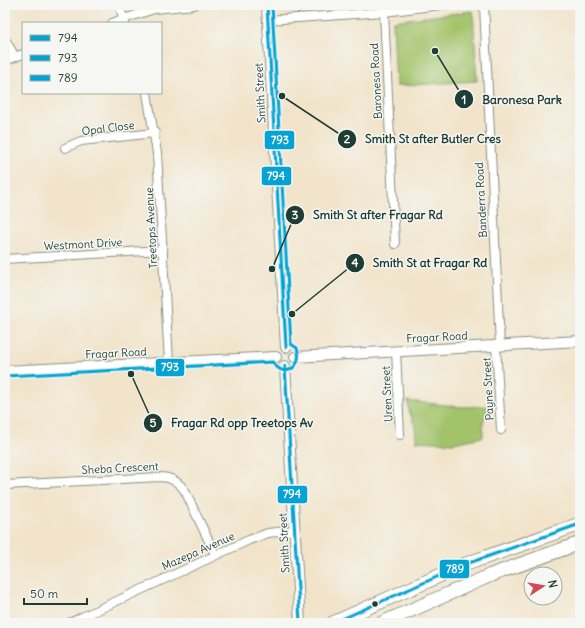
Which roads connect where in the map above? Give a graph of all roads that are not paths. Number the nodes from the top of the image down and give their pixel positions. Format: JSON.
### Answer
{"nodes":[{"id":1,"x":119,"y":5,"type":"edge"},
{"id":2,"x":194,"y":5,"type":"edge"},
{"id":3,"x":267,"y":5,"type":"edge"},
{"id":4,"x":440,"y":5,"type":"edge"},
{"id":5,"x":484,"y":5,"type":"edge"},
{"id":6,"x":384,"y":12,"type":"junction"},
{"id":7,"x":268,"y":20,"type":"junction"},
{"id":8,"x":124,"y":21,"type":"edge"},
{"id":9,"x":5,"y":39,"type":"edge"},
{"id":10,"x":19,"y":55,"type":"edge"},
{"id":11,"x":5,"y":61,"type":"edge"},
{"id":12,"x":147,"y":94,"type":"edge"},
{"id":13,"x":155,"y":133,"type":"junction"},
{"id":14,"x":65,"y":148,"type":"dead end"},
{"id":15,"x":395,"y":244,"type":"dead end"},
{"id":16,"x":163,"y":250,"type":"junction"},
{"id":17,"x":5,"y":259,"type":"edge"},
{"id":18,"x":580,"y":341,"type":"edge"},
{"id":19,"x":498,"y":346,"type":"junction"},
{"id":20,"x":286,"y":347,"type":"junction"},
{"id":21,"x":396,"y":351,"type":"junction"},
{"id":22,"x":276,"y":357,"type":"junction"},
{"id":23,"x":295,"y":357,"type":"junction"},
{"id":24,"x":169,"y":362,"type":"junction"},
{"id":25,"x":286,"y":366,"type":"junction"},
{"id":26,"x":5,"y":371,"type":"edge"},
{"id":27,"x":501,"y":430,"type":"dead end"},
{"id":28,"x":400,"y":435,"type":"dead end"},
{"id":29,"x":5,"y":485,"type":"edge"},
{"id":30,"x":580,"y":524,"type":"edge"},
{"id":31,"x":295,"y":530,"type":"junction"},
{"id":32,"x":580,"y":543,"type":"edge"},
{"id":33,"x":215,"y":554,"type":"junction"},
{"id":34,"x":69,"y":623,"type":"edge"},
{"id":35,"x":300,"y":623,"type":"edge"},
{"id":36,"x":333,"y":623,"type":"edge"},
{"id":37,"x":382,"y":623,"type":"edge"}],
"edges":[{"from":1,"to":8,"type":"street"},
{"from":2,"to":8,"type":"street"},
{"from":3,"to":7,"type":"street","name":"Smith Street"},
{"from":4,"to":6,"type":"street"},
{"from":5,"to":19,"type":"street","name":"Banderra Road"},
{"from":6,"to":7,"type":"street"},
{"from":6,"to":15,"type":"street","name":"Baronesa Road"},
{"from":7,"to":20,"type":"street","name":"Smith Street"},
{"from":9,"to":10,"type":"street"},
{"from":10,"to":11,"type":"street"},
{"from":12,"to":13,"type":"street","name":"Treetops Avenue"},
{"from":13,"to":14,"type":"street","name":"Opal Close"},
{"from":13,"to":16,"type":"street","name":"Treetops Avenue"},
{"from":16,"to":17,"type":"street","name":"Westmont Drive"},
{"from":16,"to":24,"type":"street","name":"Treetops Avenue"},
{"from":18,"to":19,"type":"street","name":"Fragar Road"},
{"from":19,"to":21,"type":"street","name":"Fragar Road"},
{"from":19,"to":27,"type":"street","name":"Payne Street"},
{"from":20,"to":22,"type":"street"},
{"from":20,"to":23,"type":"street"},
{"from":21,"to":23,"type":"street","name":"Fragar Road"},
{"from":21,"to":28,"type":"street","name":"Uren Street"},
{"from":22,"to":24,"type":"street","name":"Fragar Road"},
{"from":22,"to":25,"type":"street"},
{"from":23,"to":25,"type":"street"},
{"from":24,"to":26,"type":"street","name":"Fragar Road"},
{"from":25,"to":31,"type":"street","name":"Smith Street"},
{"from":29,"to":33,"type":"street","name":"Sheba Crescent"},
{"from":30,"to":36,"type":"highway"},
{"from":31,"to":33,"type":"street","name":"Mazepa Avenue"},
{"from":31,"to":35,"type":"street","name":"Smith Street"},
{"from":32,"to":37,"type":"highway"},
{"from":33,"to":34,"type":"street","name":"Mazepa Avenue"}]}
